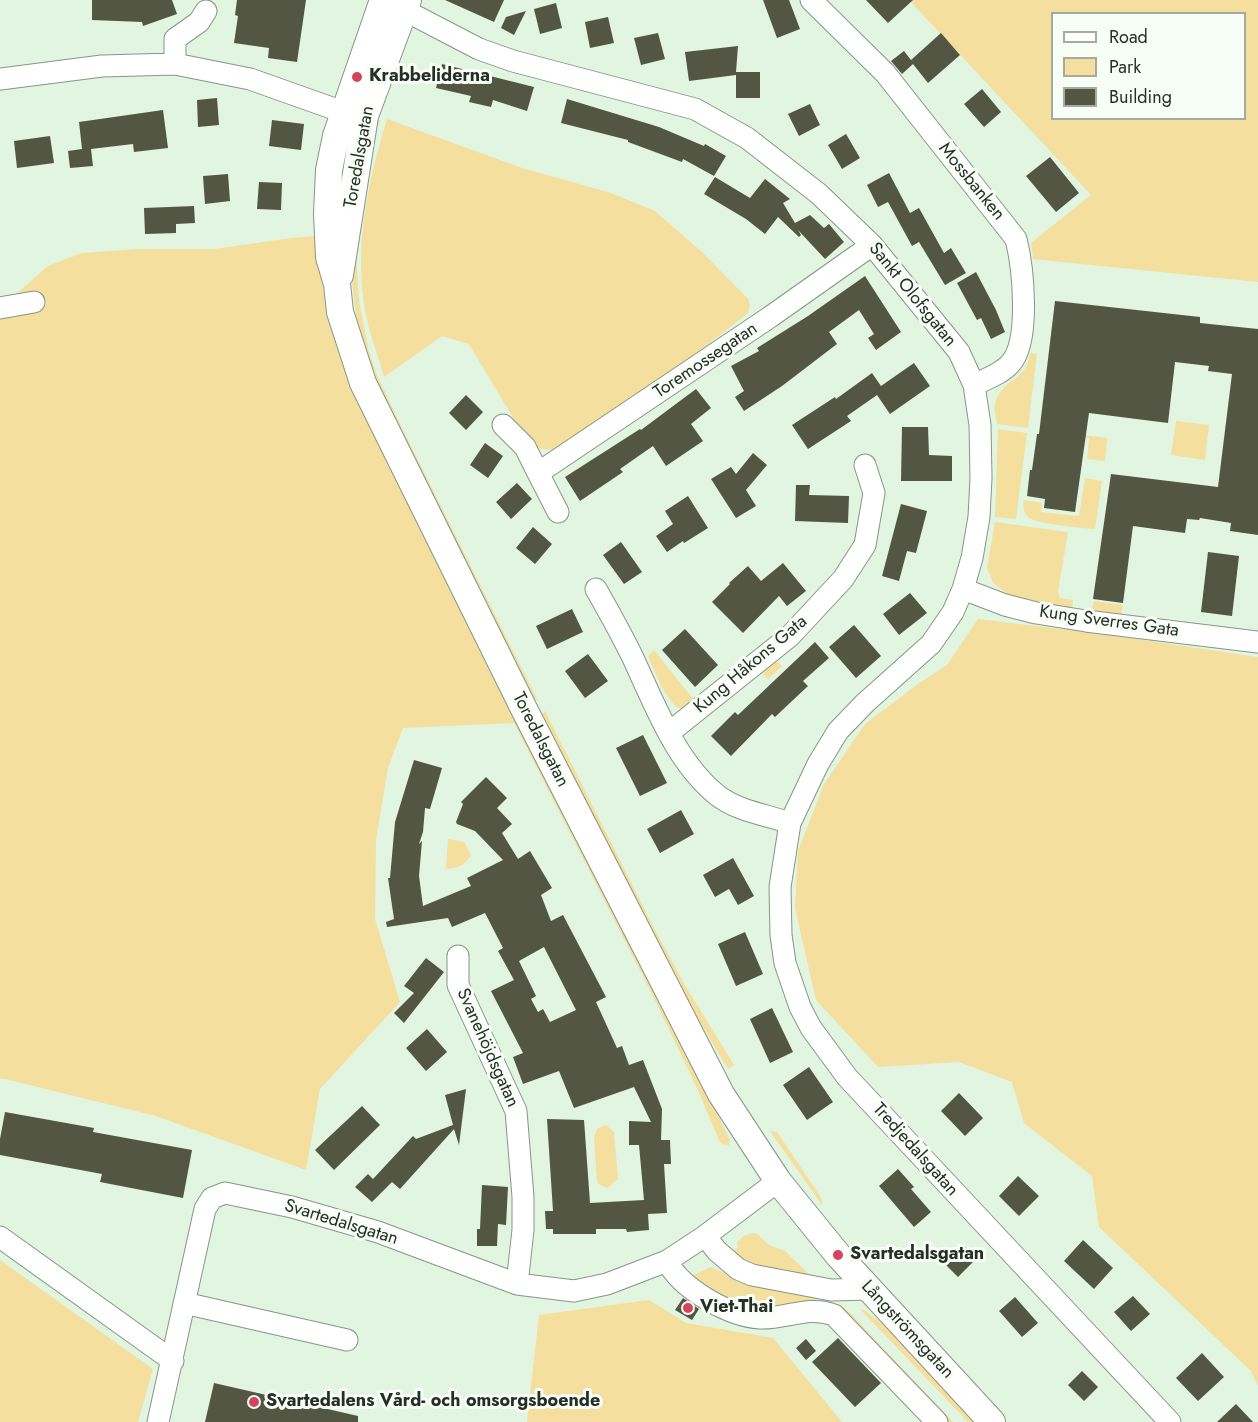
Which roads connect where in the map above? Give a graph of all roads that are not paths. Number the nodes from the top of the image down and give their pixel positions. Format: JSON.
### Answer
{"nodes":[{"id":1,"x":811,"y":0,"type":"edge"},
{"id":2,"x":397,"y":3,"type":"edge"},
{"id":3,"x":207,"y":11,"type":"dead end"},
{"id":4,"x":175,"y":64,"type":"junction"},
{"id":5,"x":0,"y":78,"type":"edge"},
{"id":6,"x":354,"y":114,"type":"junction"},
{"id":7,"x":872,"y":245,"type":"junction"},
{"id":8,"x":34,"y":303,"type":"dead end"},
{"id":9,"x":0,"y":308,"type":"edge"},
{"id":10,"x":974,"y":385,"type":"junction"},
{"id":11,"x":503,"y":425,"type":"dead end"},
{"id":12,"x":865,"y":465,"type":"dead end"},
{"id":13,"x":538,"y":473,"type":"junction"},
{"id":14,"x":558,"y":512,"type":"dead end"},
{"id":15,"x":963,"y":589,"type":"junction"},
{"id":16,"x":596,"y":590,"type":"dead end"},
{"id":17,"x":1258,"y":642,"type":"edge"},
{"id":18,"x":670,"y":732,"type":"junction"},
{"id":19,"x":790,"y":823,"type":"junction"},
{"id":20,"x":458,"y":956,"type":"dead end"},
{"id":21,"x":778,"y":1181,"type":"junction"},
{"id":22,"x":705,"y":1236,"type":"junction"},
{"id":23,"x":0,"y":1237,"type":"edge"},
{"id":24,"x":668,"y":1261,"type":"junction"},
{"id":25,"x":517,"y":1284,"type":"junction"},
{"id":26,"x":870,"y":1289,"type":"junction"},
{"id":27,"x":184,"y":1303,"type":"junction"},
{"id":28,"x":347,"y":1340,"type":"dead end"},
{"id":29,"x":173,"y":1361,"type":"junction"},
{"id":30,"x":158,"y":1422,"type":"edge"},
{"id":31,"x":937,"y":1422,"type":"edge"},
{"id":32,"x":992,"y":1422,"type":"edge"},
{"id":33,"x":1170,"y":1422,"type":"edge"}],
"edges":[{"from":1,"to":10,"type":"street","name":"Mossbanken"},
{"from":2,"to":6,"type":"street","name":"Toredalsgatan"},
{"from":2,"to":7,"type":"street","name":"Sankt Olofsgatan"},
{"from":3,"to":4,"type":"street"},
{"from":4,"to":5,"type":"street"},
{"from":4,"to":6,"type":"street"},
{"from":6,"to":21,"type":"street","name":"Toredalsgatan"},
{"from":7,"to":10,"type":"street","name":"Sankt Olofsgatan"},
{"from":7,"to":13,"type":"street","name":"Toremossegatan"},
{"from":8,"to":9,"type":"street"},
{"from":10,"to":15,"type":"street","name":"Sankt Olofsgatan"},
{"from":11,"to":13,"type":"street"},
{"from":12,"to":18,"type":"street","name":"Kung Håkons Gata"},
{"from":13,"to":14,"type":"street"},
{"from":15,"to":17,"type":"street","name":"Kung Sverres Gata"},
{"from":15,"to":19,"type":"street","name":"Sankt Olofsgatan"},
{"from":16,"to":18,"type":"street"},
{"from":18,"to":19,"type":"street"},
{"from":19,"to":33,"type":"street","name":"Tredjedalsgatan"},
{"from":20,"to":25,"type":"street","name":"Svanehöjdsgatan"},
{"from":21,"to":22,"type":"street","name":"Svartedalsgatan"},
{"from":21,"to":26,"type":"street","name":"Långströmsgatan"},
{"from":22,"to":24,"type":"street","name":"Svartedalsgatan"},
{"from":22,"to":26,"type":"street"},
{"from":23,"to":29,"type":"street"},
{"from":24,"to":25,"type":"street","name":"Svartedalsgatan"},
{"from":24,"to":31,"type":"street"},
{"from":25,"to":27,"type":"street","name":"Svartedalsgatan"},
{"from":26,"to":32,"type":"street","name":"Långströmsgatan"},
{"from":27,"to":28,"type":"street"},
{"from":27,"to":29,"type":"street","name":"Svartedalsgatan"},
{"from":29,"to":30,"type":"street","name":"Svartedalsgatan"}]}
